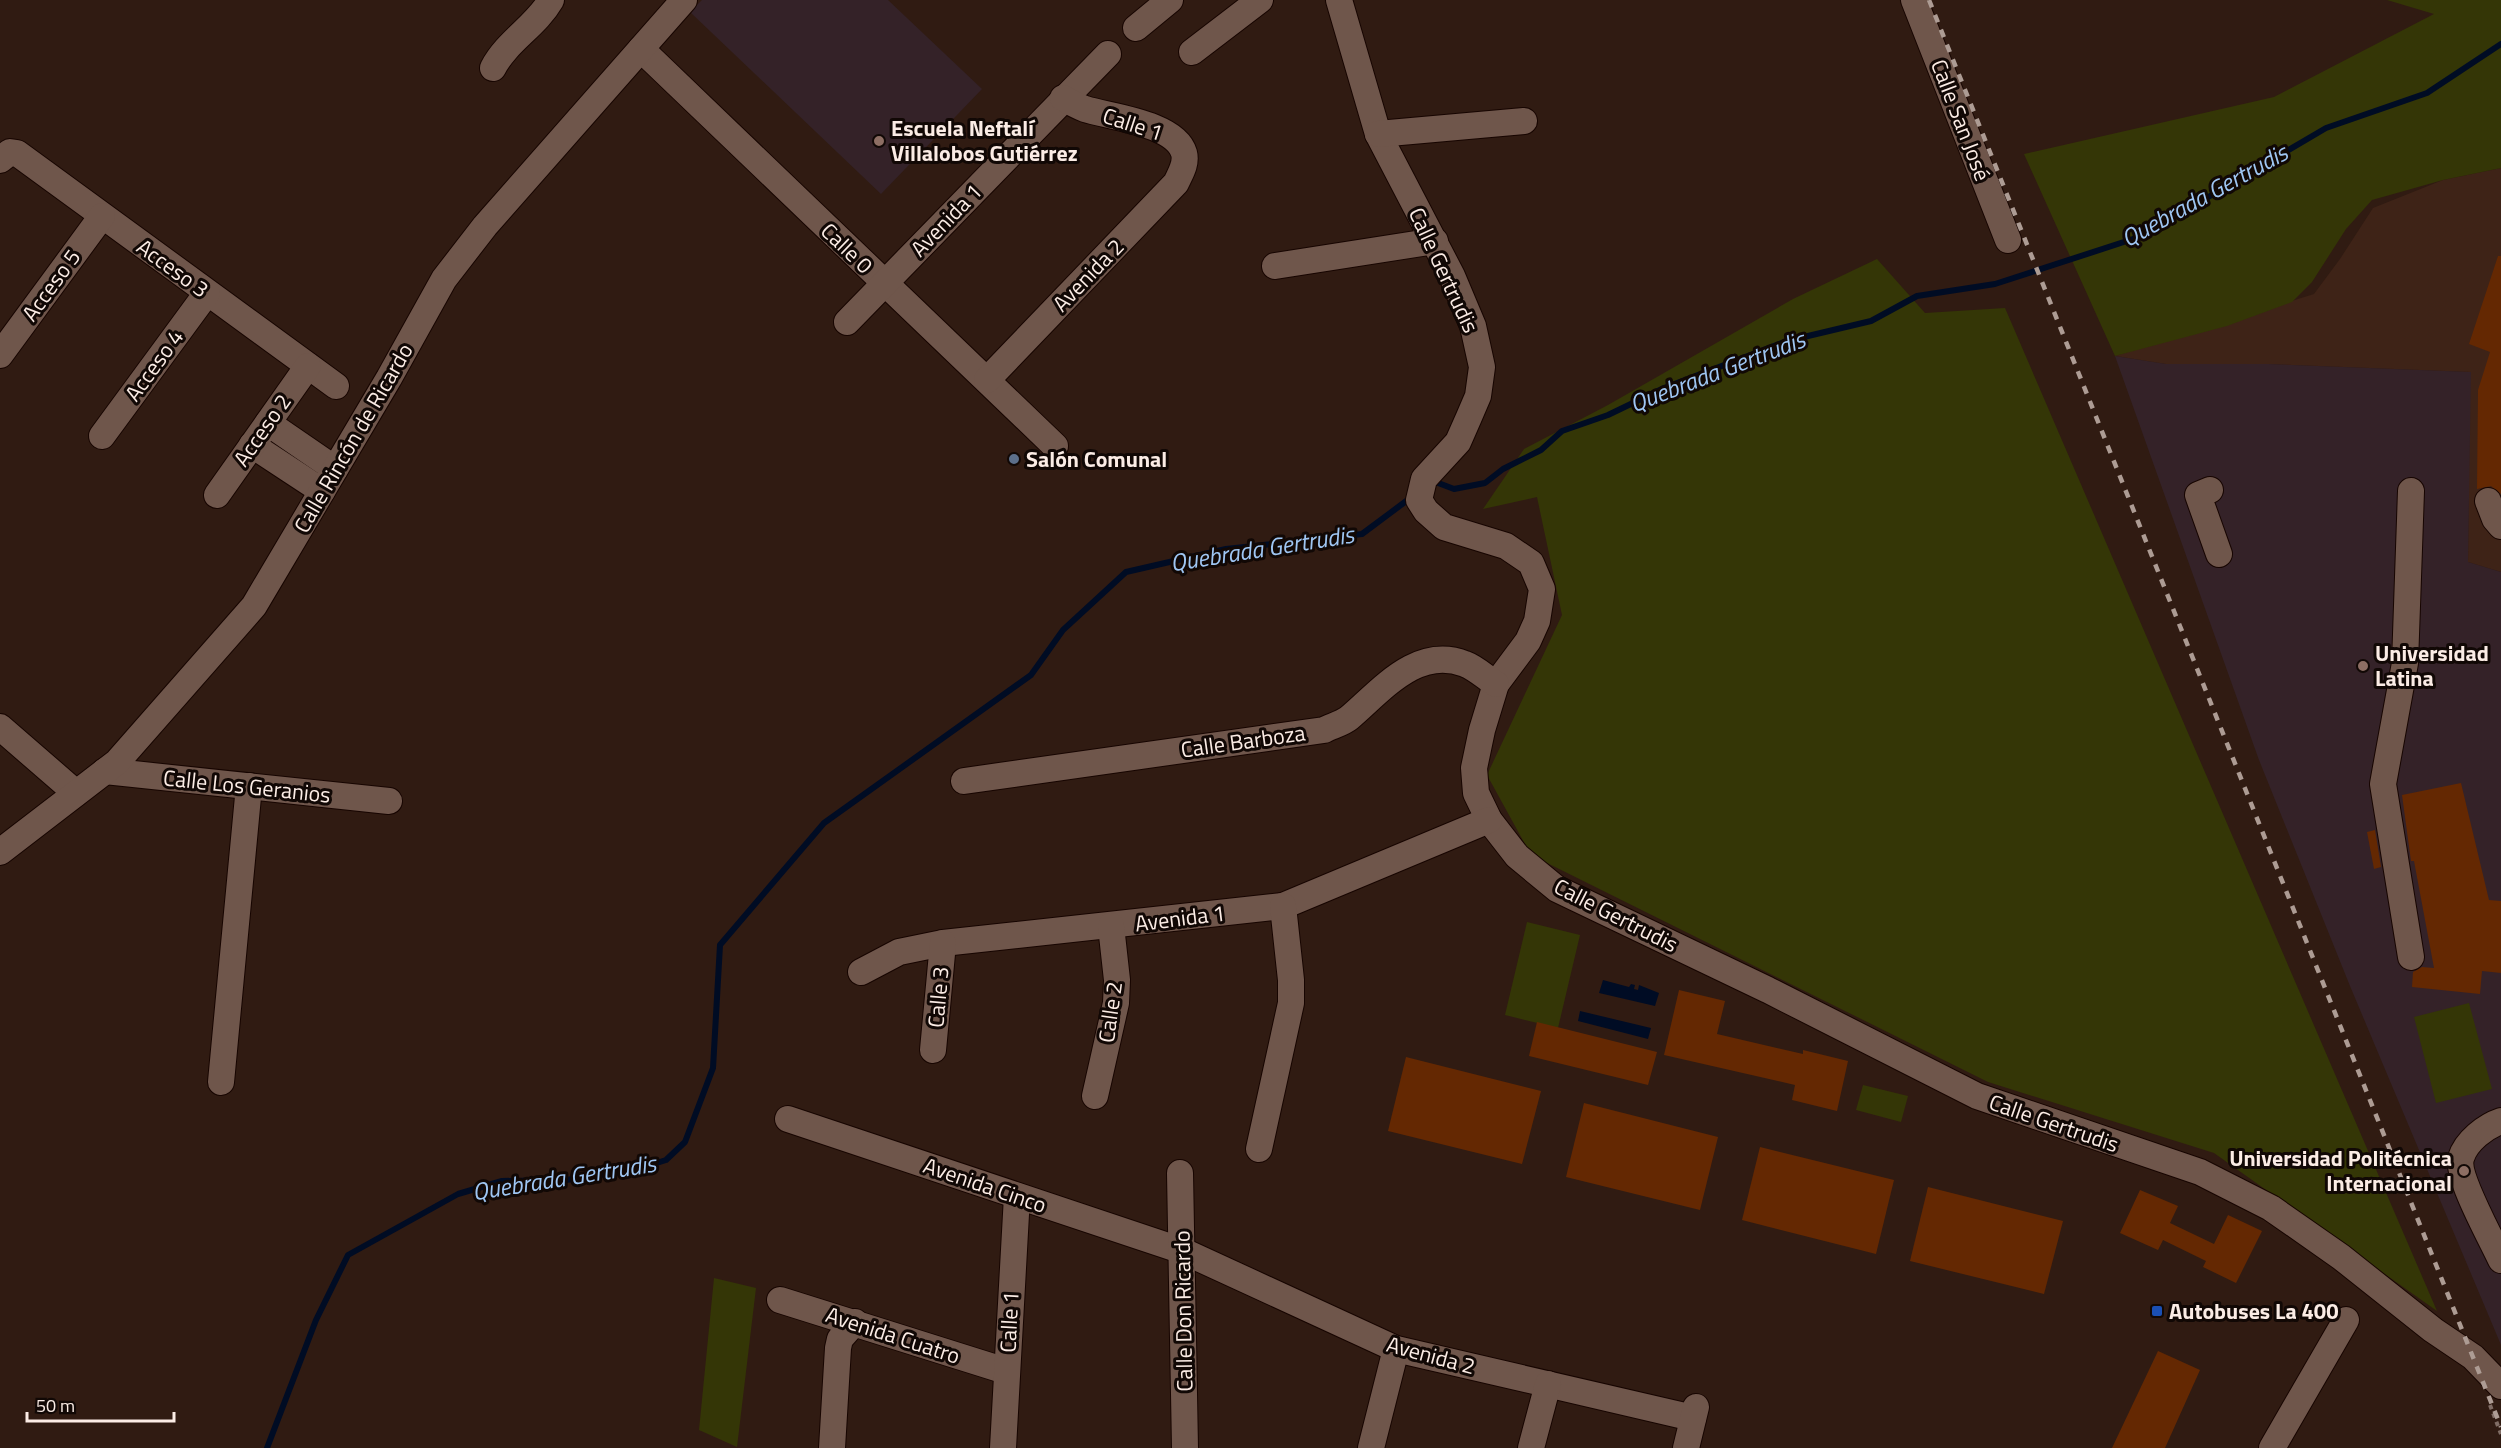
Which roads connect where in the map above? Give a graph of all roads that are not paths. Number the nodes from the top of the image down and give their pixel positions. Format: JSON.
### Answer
{"nodes":[{"id":1,"x":551,"y":0,"type":"edge"},
{"id":2,"x":684,"y":0,"type":"edge"},
{"id":3,"x":1170,"y":0,"type":"edge"},
{"id":4,"x":1260,"y":0,"type":"edge"},
{"id":5,"x":1339,"y":0,"type":"edge"},
{"id":6,"x":1914,"y":0,"type":"edge"},
{"id":7,"x":1136,"y":28,"type":"dead end"},
{"id":8,"x":641,"y":49,"type":"junction"},
{"id":9,"x":1192,"y":52,"type":"dead end"},
{"id":10,"x":1108,"y":54,"type":"dead end"},
{"id":11,"x":493,"y":68,"type":"dead end"},
{"id":12,"x":1064,"y":98,"type":"junction"},
{"id":13,"x":1524,"y":121,"type":"dead end"},
{"id":14,"x":1378,"y":134,"type":"junction"},
{"id":15,"x":5,"y":156,"type":"edge"},
{"id":16,"x":1185,"y":166,"type":"joint"},
{"id":17,"x":102,"y":216,"type":"junction"},
{"id":18,"x":2008,"y":240,"type":"dead end"},
{"id":19,"x":1435,"y":241,"type":"junction"},
{"id":20,"x":1275,"y":266,"type":"dead end"},
{"id":21,"x":884,"y":284,"type":"junction"},
{"id":22,"x":207,"y":293,"type":"junction"},
{"id":23,"x":847,"y":322,"type":"dead end"},
{"id":24,"x":0,"y":355,"type":"edge"},
{"id":25,"x":308,"y":366,"type":"junction"},
{"id":26,"x":987,"y":380,"type":"junction"},
{"id":27,"x":336,"y":386,"type":"dead end"},
{"id":28,"x":268,"y":423,"type":"junction"},
{"id":29,"x":102,"y":436,"type":"dead end"},
{"id":30,"x":252,"y":446,"type":"junction"},
{"id":31,"x":1055,"y":446,"type":"dead end"},
{"id":32,"x":328,"y":480,"type":"junction"},
{"id":33,"x":2210,"y":490,"type":"dead end"},
{"id":34,"x":2411,"y":491,"type":"dead end"},
{"id":35,"x":217,"y":495,"type":"dead end"},
{"id":36,"x":2488,"y":501,"type":"dead end"},
{"id":37,"x":2501,"y":526,"type":"edge"},
{"id":38,"x":2219,"y":554,"type":"dead end"},
{"id":39,"x":1496,"y":684,"type":"junction"},
{"id":40,"x":0,"y":727,"type":"edge"},
{"id":41,"x":105,"y":771,"type":"junction"},
{"id":42,"x":964,"y":781,"type":"dead end"},
{"id":43,"x":249,"y":786,"type":"junction"},
{"id":44,"x":76,"y":792,"type":"junction"},
{"id":45,"x":389,"y":801,"type":"dead end"},
{"id":46,"x":1489,"y":820,"type":"junction"},
{"id":47,"x":0,"y":852,"type":"edge"},
{"id":48,"x":1283,"y":906,"type":"junction"},
{"id":49,"x":1111,"y":926,"type":"junction"},
{"id":50,"x":943,"y":944,"type":"junction"},
{"id":51,"x":2411,"y":957,"type":"dead end"},
{"id":52,"x":861,"y":972,"type":"dead end"},
{"id":53,"x":933,"y":1050,"type":"dead end"},
{"id":54,"x":221,"y":1082,"type":"dead end"},
{"id":55,"x":1095,"y":1096,"type":"dead end"},
{"id":56,"x":788,"y":1119,"type":"dead end"},
{"id":57,"x":2501,"y":1121,"type":"edge"},
{"id":58,"x":1259,"y":1149,"type":"dead end"},
{"id":59,"x":1180,"y":1173,"type":"dead end"},
{"id":60,"x":1017,"y":1196,"type":"junction"},
{"id":61,"x":1183,"y":1251,"type":"junction"},
{"id":62,"x":2501,"y":1260,"type":"edge"},
{"id":63,"x":780,"y":1300,"type":"dead end"},
{"id":64,"x":2346,"y":1320,"type":"dead end"},
{"id":65,"x":855,"y":1322,"type":"junction"},
{"id":66,"x":1396,"y":1349,"type":"junction"},
{"id":67,"x":1006,"y":1371,"type":"junction"},
{"id":68,"x":1548,"y":1384,"type":"junction"},
{"id":69,"x":2501,"y":1386,"type":"edge"},
{"id":70,"x":832,"y":1448,"type":"edge"},
{"id":71,"x":1003,"y":1448,"type":"edge"},
{"id":72,"x":1185,"y":1448,"type":"edge"},
{"id":73,"x":1371,"y":1448,"type":"edge"},
{"id":74,"x":1531,"y":1448,"type":"edge"},
{"id":75,"x":1686,"y":1448,"type":"edge"},
{"id":76,"x":2272,"y":1448,"type":"edge"}],
"edges":[{"from":1,"to":11,"type":"street"},
{"from":2,"to":8,"type":"street","name":"Calle Rincón de Ricardo"},
{"from":3,"to":7,"type":"street"},
{"from":4,"to":9,"type":"street"},
{"from":5,"to":14,"type":"street","name":"Calle Gertrudis"},
{"from":6,"to":18,"type":"street","name":"Calle San José"},
{"from":8,"to":21,"type":"street","name":"Calle 0"},
{"from":8,"to":32,"type":"street","name":"Calle Rincón de Ricardo"},
{"from":10,"to":12,"type":"street","name":"Avenida 1"},
{"from":12,"to":16,"type":"street","name":"Calle 1"},
{"from":12,"to":21,"type":"street","name":"Avenida 1"},
{"from":13,"to":14,"type":"street"},
{"from":14,"to":19,"type":"street","name":"Calle Gertrudis"},
{"from":15,"to":17,"type":"street","name":"Acceso 3"},
{"from":16,"to":26,"type":"street","name":"Avenida 2"},
{"from":17,"to":22,"type":"street","name":"Acceso 3"},
{"from":17,"to":24,"type":"street","name":"Acceso 5"},
{"from":19,"to":20,"type":"street"},
{"from":19,"to":39,"type":"street","name":"Calle Gertrudis"},
{"from":21,"to":23,"type":"street","name":"Avenida 1"},
{"from":21,"to":26,"type":"street","name":"Calle 0"},
{"from":22,"to":25,"type":"street","name":"Acceso 3"},
{"from":22,"to":29,"type":"street","name":"Acceso 4"},
{"from":25,"to":27,"type":"street","name":"Acceso 3"},
{"from":25,"to":28,"type":"street","name":"Acceso 2"},
{"from":26,"to":31,"type":"street","name":"Calle 0"},
{"from":28,"to":30,"type":"street","name":"Acceso 2"},
{"from":28,"to":32,"type":"street"},
{"from":30,"to":32,"type":"street"},
{"from":30,"to":35,"type":"street","name":"Acceso 2"},
{"from":32,"to":41,"type":"street","name":"Calle Rincón de Ricardo"},
{"from":33,"to":38,"type":"street"},
{"from":34,"to":51,"type":"street"},
{"from":36,"to":37,"type":"street"},
{"from":39,"to":42,"type":"street","name":"Calle Barboza"},
{"from":39,"to":46,"type":"street","name":"Calle Gertrudis"},
{"from":40,"to":44,"type":"street"},
{"from":41,"to":43,"type":"street","name":"Calle Los Geranios"},
{"from":41,"to":44,"type":"street","name":"Calle Rincón de Ricardo"},
{"from":43,"to":45,"type":"street","name":"Calle Los Geranios"},
{"from":43,"to":54,"type":"street"},
{"from":44,"to":47,"type":"street","name":"Calle Rincón de Ricardo"},
{"from":46,"to":48,"type":"street","name":"Avenida 1"},
{"from":46,"to":69,"type":"street","name":"Calle Gertrudis"},
{"from":48,"to":49,"type":"street","name":"Avenida 1"},
{"from":48,"to":58,"type":"street"},
{"from":49,"to":50,"type":"street","name":"Avenida 1"},
{"from":49,"to":55,"type":"street","name":"Calle 2"},
{"from":50,"to":52,"type":"street","name":"Avenida 1"},
{"from":50,"to":53,"type":"street","name":"Calle 3"},
{"from":56,"to":60,"type":"street","name":"Avenida Cinco"},
{"from":57,"to":62,"type":"street"},
{"from":59,"to":61,"type":"street","name":"Calle Don Ricardo"},
{"from":60,"to":61,"type":"street","name":"Avenida Cinco"},
{"from":60,"to":67,"type":"street","name":"Calle 1"},
{"from":61,"to":66,"type":"street","name":"Avenida 2"},
{"from":61,"to":72,"type":"street","name":"Calle Don Ricardo"},
{"from":63,"to":65,"type":"street","name":"Avenida Cuatro"},
{"from":64,"to":76,"type":"street"},
{"from":65,"to":67,"type":"street","name":"Avenida Cuatro"},
{"from":65,"to":70,"type":"street"},
{"from":66,"to":68,"type":"street","name":"Avenida 2"},
{"from":66,"to":73,"type":"street"},
{"from":67,"to":71,"type":"street","name":"Calle 1"},
{"from":68,"to":74,"type":"street"},
{"from":68,"to":75,"type":"street","name":"Avenida 2"}]}
